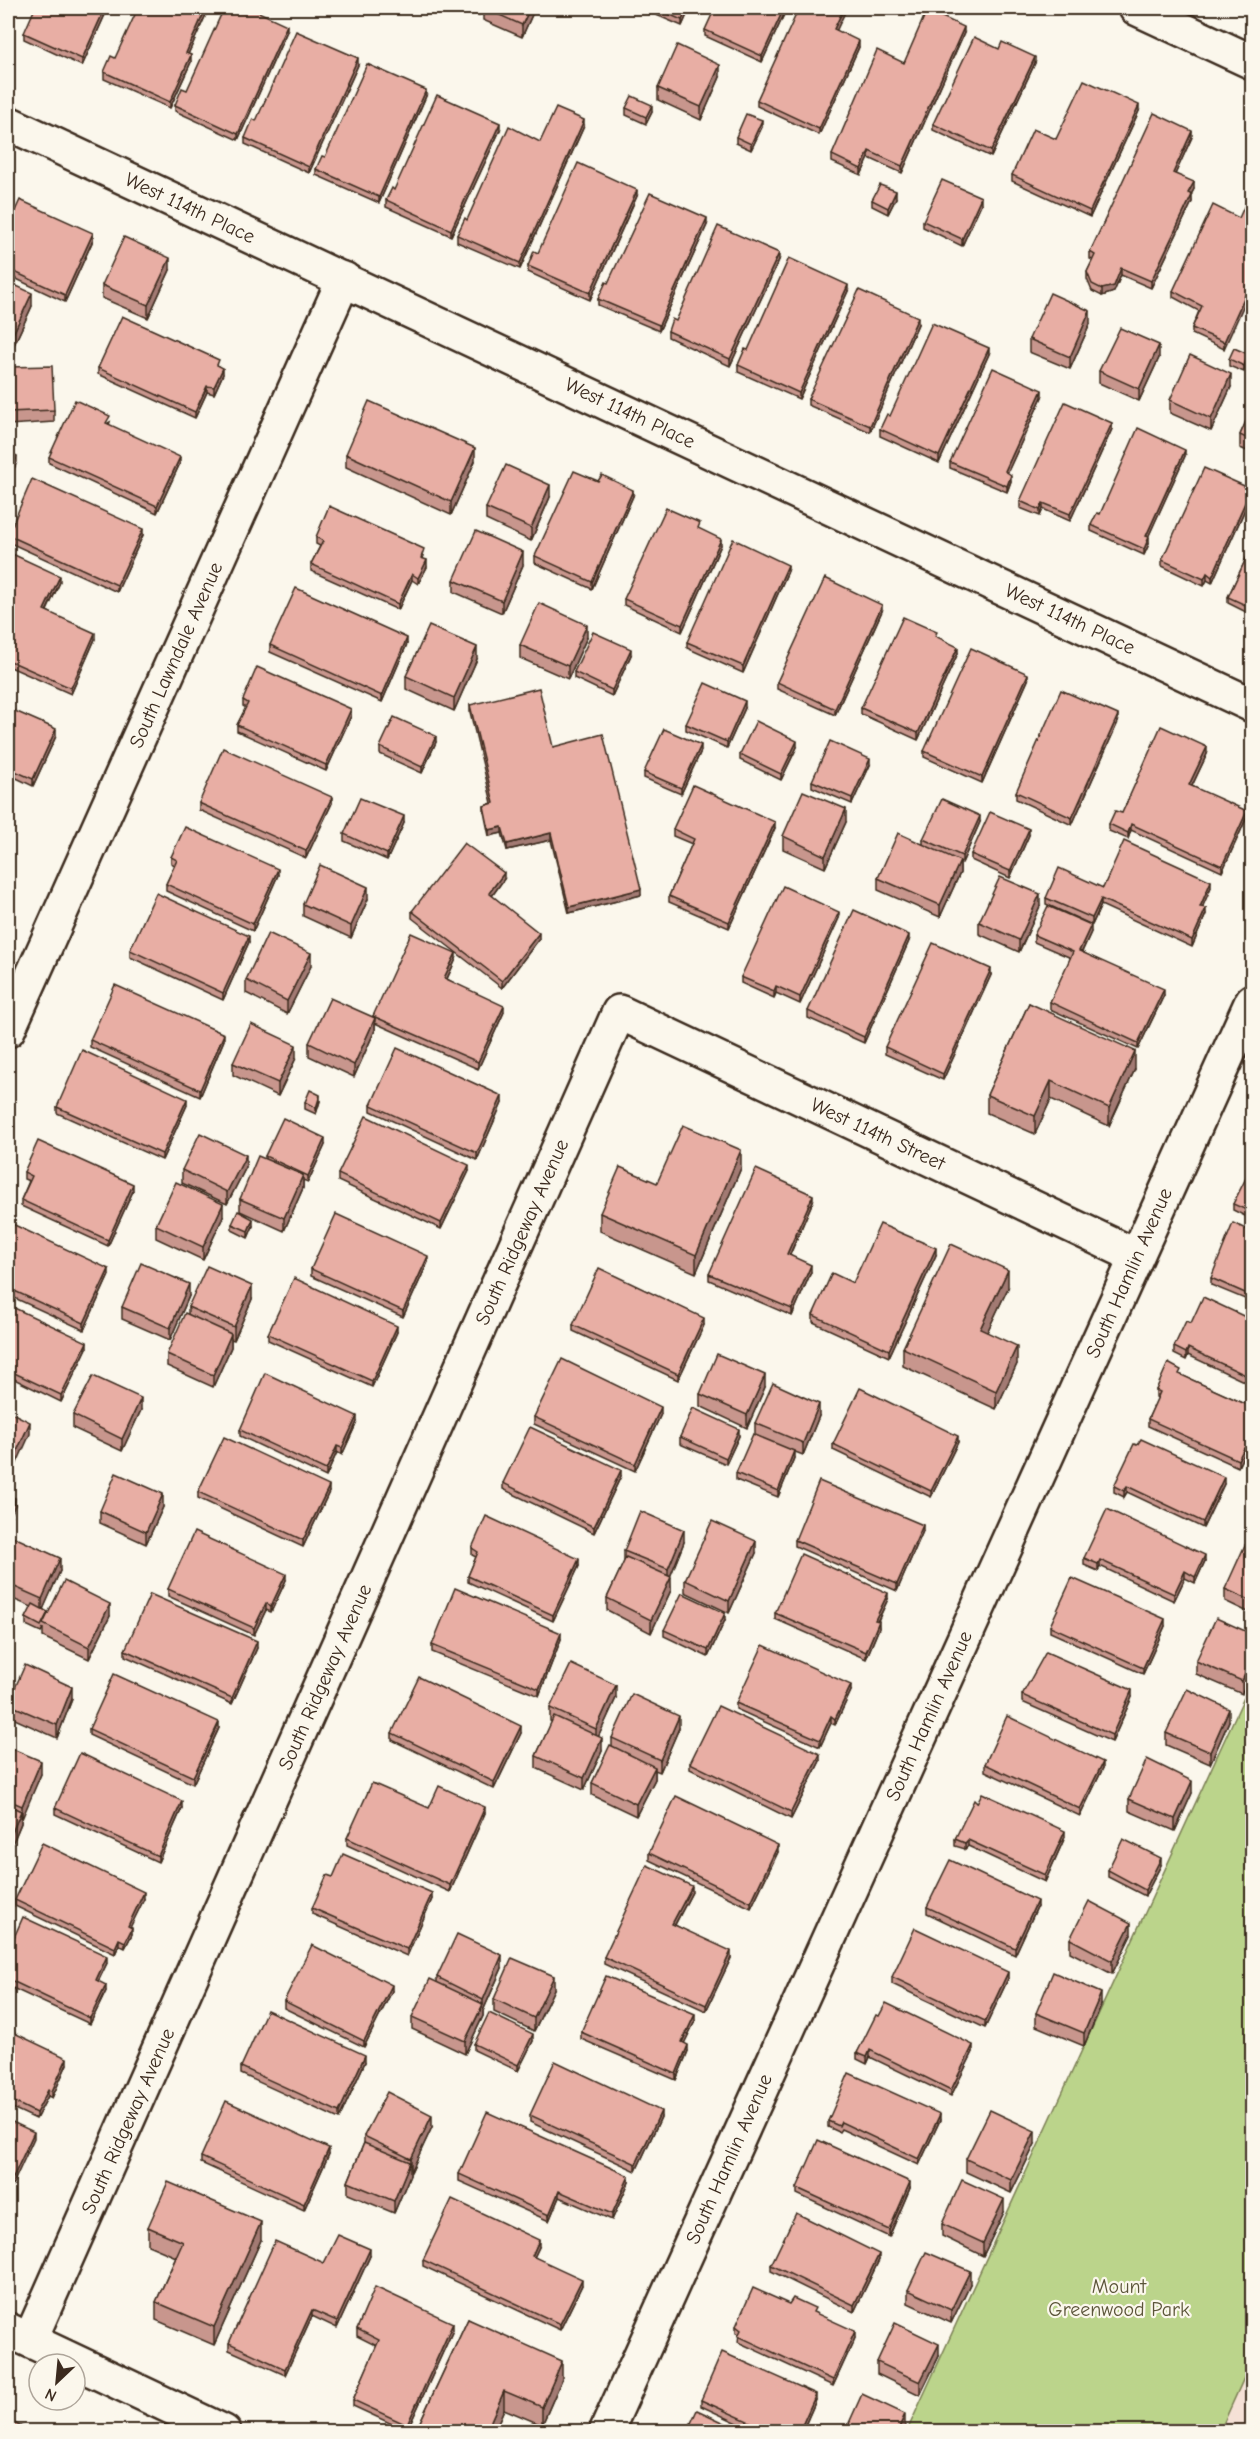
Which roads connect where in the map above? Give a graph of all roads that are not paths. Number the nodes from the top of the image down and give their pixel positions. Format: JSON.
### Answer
{"nodes":[{"id":1,"x":1136,"y":8,"type":"edge"},
{"id":2,"x":1252,"y":62,"type":"edge"},
{"id":3,"x":8,"y":123,"type":"edge"},
{"id":4,"x":345,"y":279,"type":"junction"},
{"id":5,"x":1252,"y":705,"type":"edge"},
{"id":6,"x":1252,"y":1001,"type":"edge"},
{"id":7,"x":619,"y":1012,"type":"joint"},
{"id":8,"x":8,"y":1030,"type":"edge"},
{"id":9,"x":1136,"y":1256,"type":"junction"},
{"id":10,"x":19,"y":2335,"type":"edge"},
{"id":11,"x":224,"y":2432,"type":"edge"},
{"id":12,"x":606,"y":2432,"type":"edge"}],
"edges":[{"from":1,"to":2,"type":"street"},
{"from":3,"to":4,"type":"street","name":"West 114th Place"},
{"from":4,"to":5,"type":"street","name":"West 114th Place"},
{"from":4,"to":8,"type":"street","name":"South Lawndale Avenue"},
{"from":6,"to":9,"type":"street","name":"South Hamlin Avenue"},
{"from":7,"to":9,"type":"street","name":"West 114th Street"},
{"from":7,"to":10,"type":"street","name":"South Ridgeway Avenue"},
{"from":9,"to":12,"type":"street","name":"South Hamlin Avenue"},
{"from":10,"to":11,"type":"street"}]}
